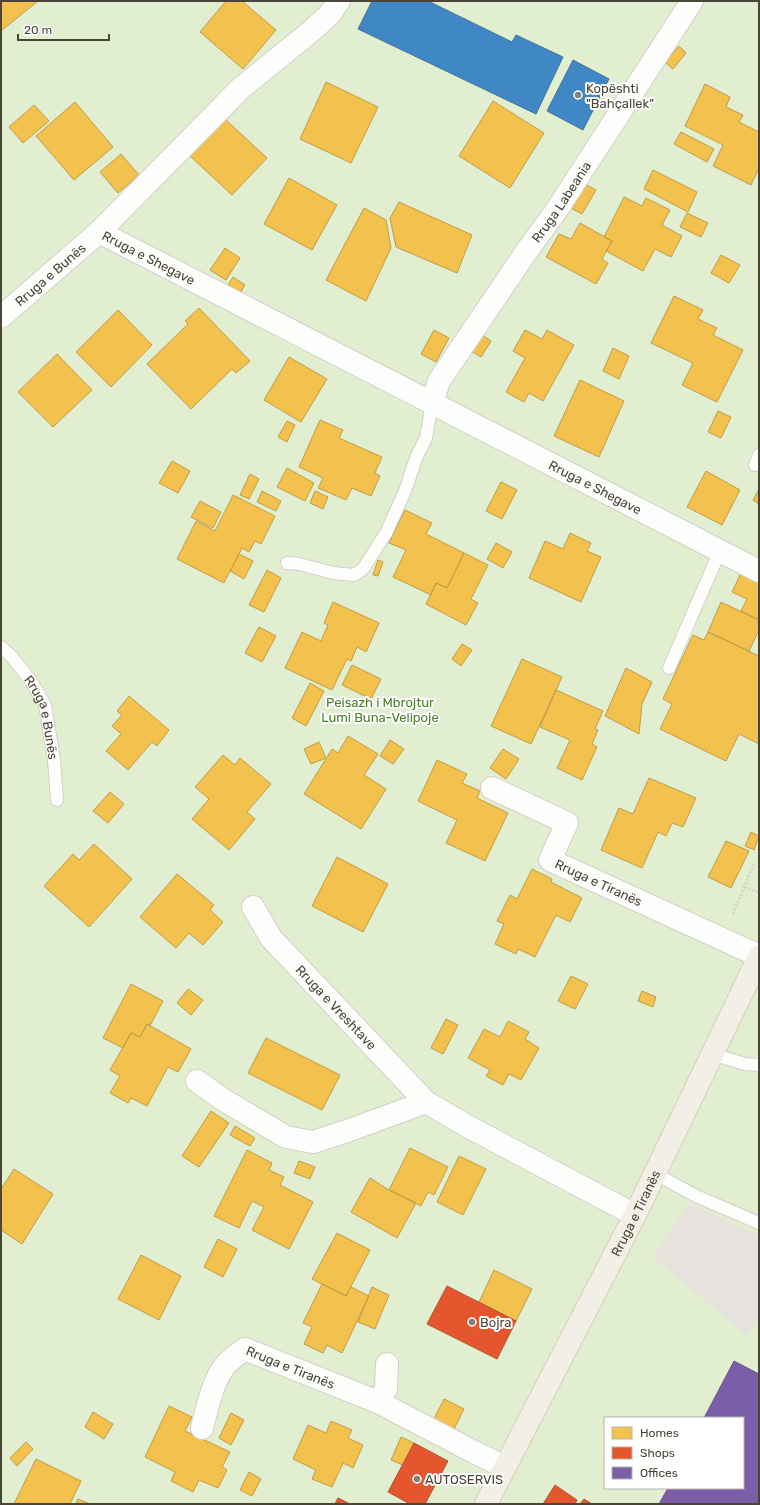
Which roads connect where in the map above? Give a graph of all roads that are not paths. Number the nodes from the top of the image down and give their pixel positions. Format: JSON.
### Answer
{"nodes":[{"id":1,"x":339,"y":1,"type":"edge"},
{"id":2,"x":692,"y":1,"type":"edge"},
{"id":3,"x":99,"y":232,"type":"junction"},
{"id":4,"x":1,"y":317,"type":"edge"},
{"id":5,"x":432,"y":403,"type":"junction"},
{"id":6,"x":720,"y":551,"type":"junction"},
{"id":7,"x":287,"y":563,"type":"dead end"},
{"id":8,"x":759,"y":571,"type":"edge"},
{"id":9,"x":1,"y":647,"type":"edge"},
{"id":10,"x":668,"y":668,"type":"dead end"},
{"id":11,"x":492,"y":788,"type":"dead end"},
{"id":12,"x":57,"y":800,"type":"dead end"},
{"id":13,"x":254,"y":907,"type":"dead end"},
{"id":14,"x":759,"y":957,"type":"edge"},
{"id":15,"x":712,"y":1054,"type":"junction"},
{"id":16,"x":759,"y":1065,"type":"edge"},
{"id":17,"x":197,"y":1081,"type":"dead end"},
{"id":18,"x":426,"y":1102,"type":"junction"},
{"id":19,"x":654,"y":1173,"type":"junction"},
{"id":20,"x":635,"y":1215,"type":"junction"},
{"id":21,"x":759,"y":1223,"type":"edge"},
{"id":22,"x":387,"y":1364,"type":"dead end"},
{"id":23,"x":378,"y":1402,"type":"junction"},
{"id":24,"x":202,"y":1428,"type":"dead end"},
{"id":25,"x":505,"y":1467,"type":"junction"},
{"id":26,"x":486,"y":1504,"type":"edge"}],
"edges":[{"from":1,"to":3,"type":"street","name":"Rruga e Shegave"},
{"from":2,"to":5,"type":"street","name":"Rruga Labeania"},
{"from":3,"to":4,"type":"street","name":"Rruga e Bunës"},
{"from":3,"to":5,"type":"street","name":"Rruga e Shegave"},
{"from":5,"to":6,"type":"street","name":"Rruga e Shegave"},
{"from":5,"to":7,"type":"lane"},
{"from":6,"to":8,"type":"street","name":"Rruga e Shegave"},
{"from":6,"to":10,"type":"lane"},
{"from":9,"to":12,"type":"lane","name":"Rruga e Bunës"},
{"from":11,"to":14,"type":"street","name":"Rruga e Tiranës"},
{"from":13,"to":18,"type":"street","name":"Rruga e Vreshtave"},
{"from":14,"to":15,"type":"main road","name":"Rruga e Tiranës"},
{"from":15,"to":16,"type":"lane"},
{"from":15,"to":19,"type":"main road","name":"Rruga e Tiranës"},
{"from":17,"to":18,"type":"street"},
{"from":18,"to":20,"type":"street","name":"Rruga e Vreshtave"},
{"from":19,"to":20,"type":"main road","name":"Rruga e Tiranës"},
{"from":19,"to":21,"type":"lane"},
{"from":20,"to":25,"type":"main road","name":"Rruga e Tiranës"},
{"from":22,"to":23,"type":"street"},
{"from":23,"to":24,"type":"street","name":"Rruga e Tiranës"},
{"from":23,"to":25,"type":"street","name":"Rruga e Tiranës"},
{"from":25,"to":26,"type":"main road","name":"Rruga e Tiranës"}]}
